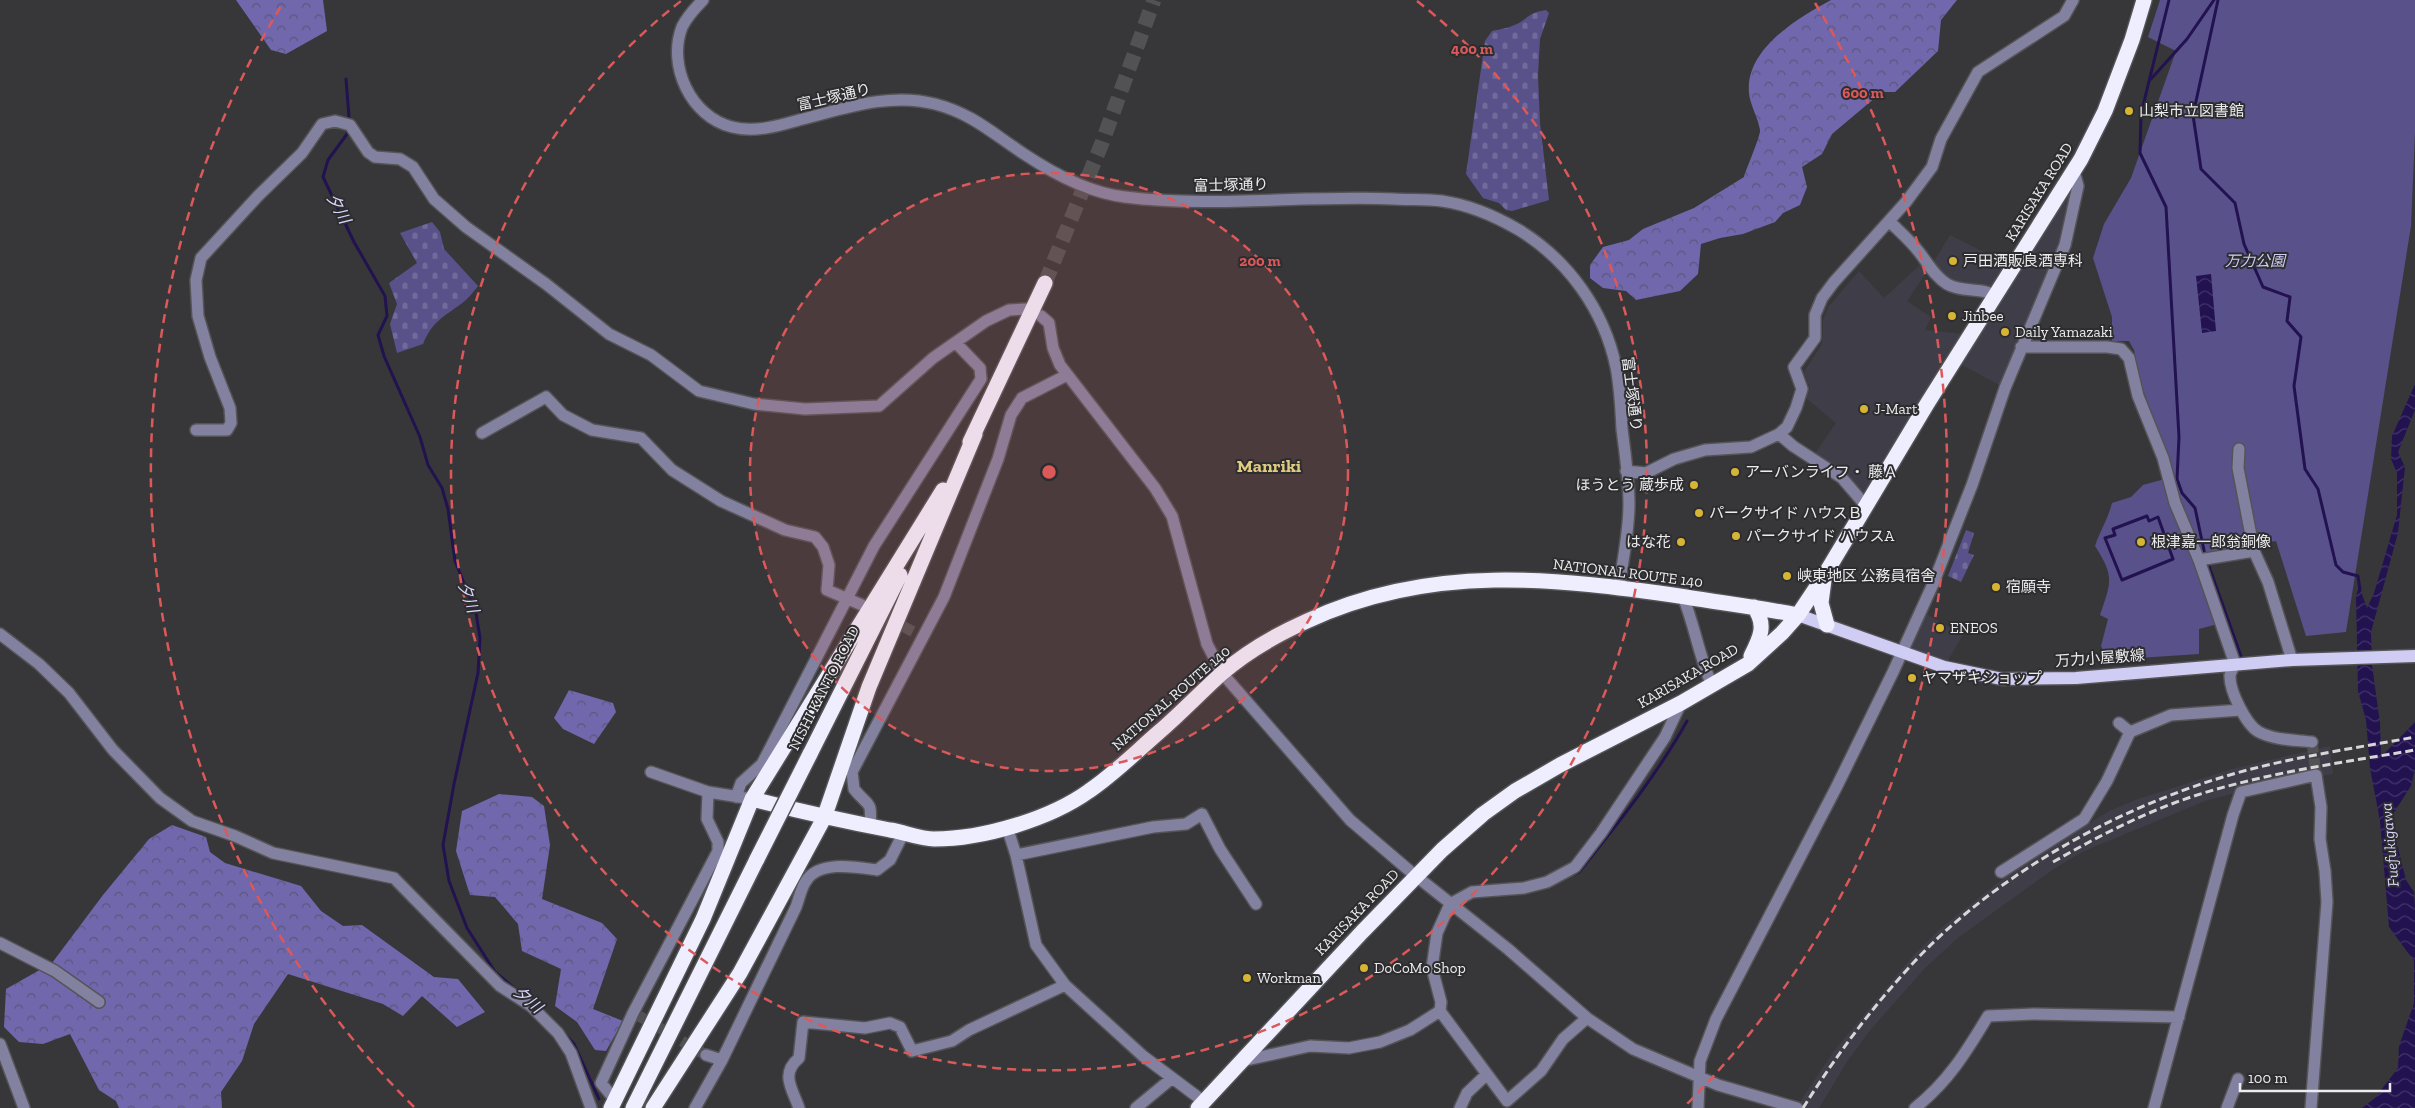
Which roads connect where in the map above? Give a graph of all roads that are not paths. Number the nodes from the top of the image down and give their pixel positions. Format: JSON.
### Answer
{"nodes":[{"id":1,"x":703,"y":0,"type":"edge"},
{"id":2,"x":2073,"y":0,"type":"edge"},
{"id":3,"x":2144,"y":0,"type":"edge"},
{"id":4,"x":2074,"y":171,"type":"junction"},
{"id":5,"x":1889,"y":221,"type":"junction"},
{"id":6,"x":1045,"y":283,"type":"tunnel mouth"},
{"id":7,"x":1995,"y":296,"type":"junction"},
{"id":8,"x":1027,"y":309,"type":"dead end"},
{"id":9,"x":1041,"y":316,"type":"dead end"},
{"id":10,"x":956,"y":343,"type":"junction"},
{"id":11,"x":2021,"y":348,"type":"junction"},
{"id":12,"x":1067,"y":375,"type":"junction"},
{"id":13,"x":196,"y":430,"type":"dead end"},
{"id":14,"x":482,"y":433,"type":"dead end"},
{"id":15,"x":975,"y":434,"type":"junction"},
{"id":16,"x":1779,"y":434,"type":"junction"},
{"id":17,"x":2239,"y":449,"type":"dead end"},
{"id":18,"x":1626,"y":471,"type":"junction"},
{"id":19,"x":945,"y":486,"type":"junction"},
{"id":20,"x":1866,"y":506,"type":"junction"},
{"id":21,"x":2254,"y":551,"type":"junction"},
{"id":22,"x":2204,"y":559,"type":"junction"},
{"id":23,"x":1824,"y":576,"type":"junction"},
{"id":24,"x":1618,"y":586,"type":"junction"},
{"id":25,"x":1683,"y":597,"type":"junction"},
{"id":26,"x":846,"y":598,"type":"junction"},
{"id":27,"x":862,"y":605,"type":"tunnel mouth"},
{"id":28,"x":1754,"y":607,"type":"junction"},
{"id":29,"x":1798,"y":615,"type":"junction"},
{"id":30,"x":1828,"y":624,"type":"junction"},
{"id":31,"x":0,"y":634,"type":"edge"},
{"id":32,"x":1902,"y":653,"type":"junction"},
{"id":33,"x":2415,"y":656,"type":"edge"},
{"id":34,"x":2296,"y":659,"type":"junction"},
{"id":35,"x":1748,"y":664,"type":"junction"},
{"id":36,"x":2235,"y":664,"type":"junction"},
{"id":37,"x":1222,"y":673,"type":"junction"},
{"id":38,"x":1712,"y":685,"type":"junction"},
{"id":39,"x":1681,"y":703,"type":"junction"},
{"id":40,"x":2241,"y":710,"type":"junction"},
{"id":41,"x":2118,"y":723,"type":"dead end"},
{"id":42,"x":2130,"y":732,"type":"junction"},
{"id":43,"x":2312,"y":742,"type":"dead end"},
{"id":44,"x":650,"y":772,"type":"dead end"},
{"id":45,"x":708,"y":792,"type":"junction"},
{"id":46,"x":736,"y":797,"type":"junction"},
{"id":47,"x":752,"y":799,"type":"junction"},
{"id":48,"x":824,"y":818,"type":"junction"},
{"id":49,"x":870,"y":826,"type":"junction"},
{"id":50,"x":1007,"y":828,"type":"junction"},
{"id":51,"x":904,"y":832,"type":"junction"},
{"id":52,"x":1016,"y":855,"type":"junction"},
{"id":53,"x":2001,"y":872,"type":"dead end"},
{"id":54,"x":1416,"y":875,"type":"junction"},
{"id":55,"x":1256,"y":904,"type":"dead end"},
{"id":56,"x":1450,"y":904,"type":"junction"},
{"id":57,"x":0,"y":942,"type":"edge"},
{"id":58,"x":1065,"y":985,"type":"junction"},
{"id":59,"x":100,"y":1002,"type":"dead end"},
{"id":60,"x":1440,"y":1011,"type":"junction"},
{"id":61,"x":2179,"y":1017,"type":"junction"},
{"id":62,"x":1588,"y":1018,"type":"junction"},
{"id":63,"x":0,"y":1044,"type":"edge"},
{"id":64,"x":706,"y":1055,"type":"tunnel mouth"},
{"id":65,"x":722,"y":1060,"type":"junction"},
{"id":66,"x":1238,"y":1062,"type":"junction"},
{"id":67,"x":4,"y":1068,"type":"edge"},
{"id":68,"x":1487,"y":1074,"type":"junction"},
{"id":69,"x":1699,"y":1078,"type":"junction"},
{"id":70,"x":1171,"y":1079,"type":"junction"},
{"id":71,"x":2238,"y":1079,"type":"dead end"},
{"id":72,"x":583,"y":1087,"type":"junction"},
{"id":73,"x":611,"y":1101,"type":"edge"},
{"id":74,"x":1201,"y":1105,"type":"edge"},
{"id":75,"x":24,"y":1108,"type":"edge"},
{"id":76,"x":584,"y":1108,"type":"edge"},
{"id":77,"x":591,"y":1108,"type":"edge"},
{"id":78,"x":633,"y":1108,"type":"edge"},
{"id":79,"x":653,"y":1108,"type":"edge"},
{"id":80,"x":695,"y":1108,"type":"edge"},
{"id":81,"x":799,"y":1108,"type":"edge"},
{"id":82,"x":1136,"y":1108,"type":"edge"},
{"id":83,"x":1460,"y":1108,"type":"edge"},
{"id":84,"x":1698,"y":1108,"type":"edge"},
{"id":85,"x":1797,"y":1108,"type":"edge"},
{"id":86,"x":1915,"y":1108,"type":"edge"},
{"id":87,"x":2154,"y":1108,"type":"edge"},
{"id":88,"x":2227,"y":1108,"type":"edge"},
{"id":89,"x":2311,"y":1108,"type":"edge"}],
"edges":[{"from":1,"to":18,"type":"street","name":"富士塚通り"},
{"from":2,"to":5,"type":"street"},
{"from":3,"to":4,"type":"highway","name":"KARISAKA ROAD"},
{"from":4,"to":7,"type":"highway","name":"KARISAKA ROAD"},
{"from":4,"to":11,"type":"street"},
{"from":5,"to":7,"type":"street"},
{"from":5,"to":16,"type":"street"},
{"from":6,"to":15,"type":"highway","name":"NISHI KANTO ROAD"},
{"from":7,"to":20,"type":"highway","name":"KARISAKA ROAD"},
{"from":8,"to":10,"type":"street"},
{"from":9,"to":12,"type":"street"},
{"from":10,"to":13,"type":"street"},
{"from":10,"to":26,"type":"street"},
{"from":11,"to":22,"type":"street"},
{"from":11,"to":32,"type":"street"},
{"from":12,"to":37,"type":"street"},
{"from":12,"to":49,"type":"street"},
{"from":14,"to":26,"type":"street"},
{"from":15,"to":19,"type":"highway","name":"NISHI KANTO ROAD"},
{"from":15,"to":48,"type":"highway"},
{"from":16,"to":18,"type":"street"},
{"from":16,"to":20,"type":"street"},
{"from":17,"to":21,"type":"street"},
{"from":18,"to":24,"type":"street","name":"富士塚通り"},
{"from":19,"to":47,"type":"highway"},
{"from":19,"to":78,"type":"highway","name":"NISHI KANTO ROAD","bridge":true},
{"from":20,"to":23,"type":"highway","name":"KARISAKA ROAD"},
{"from":21,"to":22,"type":"street"},
{"from":21,"to":34,"type":"street"},
{"from":22,"to":36,"type":"street"},
{"from":23,"to":29,"type":"highway","name":"KARISAKA ROAD"},
{"from":23,"to":30,"type":"highway"},
{"from":24,"to":25,"type":"highway","name":"NATIONAL ROUTE 140"},
{"from":24,"to":37,"type":"highway","name":"NATIONAL ROUTE 140"},
{"from":25,"to":28,"type":"highway","name":"NATIONAL ROUTE 140"},
{"from":25,"to":38,"type":"street"},
{"from":26,"to":27,"type":"street"},
{"from":26,"to":46,"type":"street"},
{"from":28,"to":29,"type":"highway","name":"NATIONAL ROUTE 140"},
{"from":28,"to":35,"type":"highway"},
{"from":29,"to":30,"type":"main road","name":"万力小屋敷線"},
{"from":29,"to":35,"type":"highway","name":"KARISAKA ROAD"},
{"from":30,"to":32,"type":"main road","name":"万力小屋敷線"},
{"from":31,"to":72,"type":"street"},
{"from":32,"to":36,"type":"main road","name":"万力小屋敷線"},
{"from":32,"to":69,"type":"street"},
{"from":33,"to":34,"type":"main road","name":"万力小屋敷線"},
{"from":34,"to":36,"type":"main road","name":"万力小屋敷線"},
{"from":35,"to":38,"type":"highway","name":"KARISAKA ROAD"},
{"from":36,"to":40,"type":"street"},
{"from":37,"to":50,"type":"highway","name":"NATIONAL ROUTE 140"},
{"from":37,"to":54,"type":"street"},
{"from":38,"to":39,"type":"highway","name":"KARISAKA ROAD"},
{"from":39,"to":54,"type":"highway","name":"KARISAKA ROAD"},
{"from":39,"to":56,"type":"street"},
{"from":40,"to":42,"type":"street"},
{"from":40,"to":43,"type":"street"},
{"from":41,"to":42,"type":"street"},
{"from":42,"to":53,"type":"street"},
{"from":44,"to":45,"type":"street"},
{"from":45,"to":46,"type":"street"},
{"from":45,"to":73,"type":"street"},
{"from":46,"to":47,"type":"street"},
{"from":47,"to":48,"type":"highway","name":"NATIONAL ROUTE 140"},
{"from":47,"to":73,"type":"highway"},
{"from":48,"to":49,"type":"highway","name":"NATIONAL ROUTE 140"},
{"from":48,"to":79,"type":"highway"},
{"from":49,"to":51,"type":"highway","name":"NATIONAL ROUTE 140"},
{"from":50,"to":51,"type":"highway","name":"NATIONAL ROUTE 140"},
{"from":50,"to":52,"type":"street"},
{"from":51,"to":65,"type":"street"},
{"from":52,"to":55,"type":"street"},
{"from":52,"to":58,"type":"street"},
{"from":54,"to":56,"type":"street"},
{"from":54,"to":66,"type":"highway","name":"KARISAKA ROAD"},
{"from":56,"to":60,"type":"street"},
{"from":56,"to":62,"type":"street"},
{"from":57,"to":59,"type":"street"},
{"from":58,"to":70,"type":"street"},
{"from":58,"to":81,"type":"street"},
{"from":60,"to":66,"type":"street"},
{"from":60,"to":68,"type":"street"},
{"from":61,"to":86,"type":"street"},
{"from":61,"to":87,"type":"street"},
{"from":61,"to":89,"type":"street"},
{"from":62,"to":68,"type":"street"},
{"from":62,"to":69,"type":"street"},
{"from":63,"to":67,"type":"street"},
{"from":64,"to":65,"type":"street"},
{"from":65,"to":80,"type":"street"},
{"from":66,"to":74,"type":"highway","name":"KARISAKA ROAD"},
{"from":67,"to":75,"type":"street"},
{"from":68,"to":83,"type":"street"},
{"from":69,"to":84,"type":"street"},
{"from":69,"to":85,"type":"street"},
{"from":70,"to":74,"type":"street"},
{"from":70,"to":82,"type":"street"},
{"from":71,"to":88,"type":"street"},
{"from":72,"to":76,"type":"street"},
{"from":72,"to":77,"type":"street"}]}
